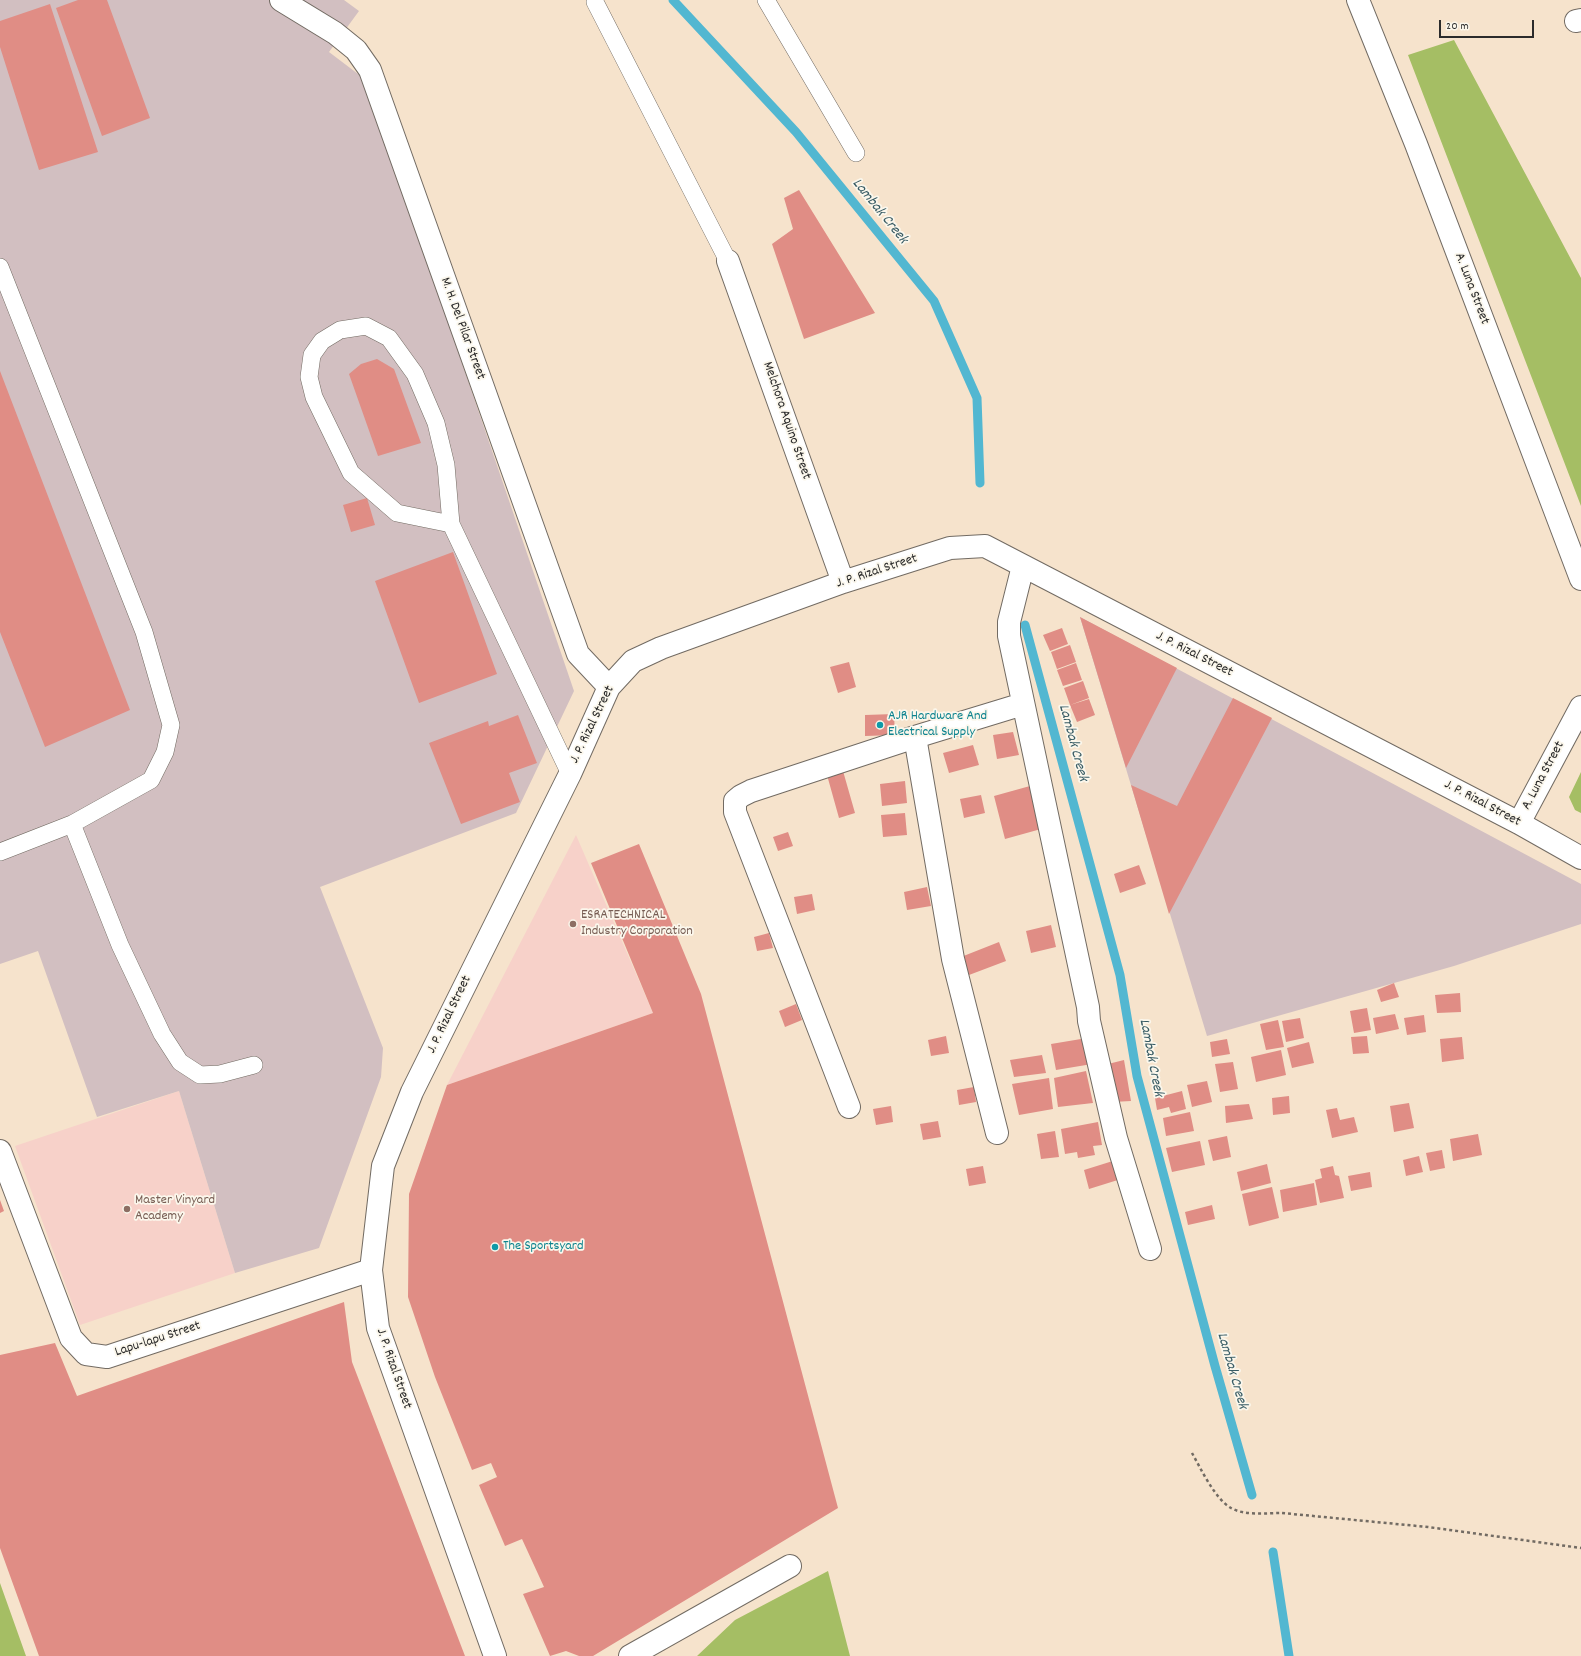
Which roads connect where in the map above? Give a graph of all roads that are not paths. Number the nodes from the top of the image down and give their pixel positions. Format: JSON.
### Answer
{"nodes":[{"id":1,"x":281,"y":0,"type":"edge"},
{"id":2,"x":766,"y":0,"type":"edge"},
{"id":3,"x":1358,"y":0,"type":"edge"},
{"id":4,"x":595,"y":2,"type":"dead end"},
{"id":5,"x":856,"y":153,"type":"dead end"},
{"id":6,"x":728,"y":260,"type":"joint"},
{"id":7,"x":0,"y":267,"type":"edge"},
{"id":8,"x":451,"y":524,"type":"junction"},
{"id":9,"x":1023,"y":566,"type":"junction"},
{"id":10,"x":1581,"y":579,"type":"edge"},
{"id":11,"x":843,"y":582,"type":"junction"},
{"id":12,"x":609,"y":686,"type":"junction"},
{"id":13,"x":1023,"y":704,"type":"junction"},
{"id":14,"x":1581,"y":707,"type":"edge"},
{"id":15,"x":915,"y":737,"type":"junction"},
{"id":16,"x":570,"y":774,"type":"junction"},
{"id":17,"x":1519,"y":823,"type":"junction"},
{"id":18,"x":72,"y":824,"type":"junction"},
{"id":19,"x":0,"y":852,"type":"edge"},
{"id":20,"x":1581,"y":858,"type":"edge"},
{"id":21,"x":254,"y":1065,"type":"dead end"},
{"id":22,"x":848,"y":1107,"type":"dead end"},
{"id":23,"x":997,"y":1133,"type":"dead end"},
{"id":24,"x":0,"y":1151,"type":"edge"},
{"id":25,"x":1150,"y":1249,"type":"dead end"},
{"id":26,"x":371,"y":1270,"type":"junction"},
{"id":27,"x":790,"y":1566,"type":"dead end"},
{"id":28,"x":496,"y":1656,"type":"edge"},
{"id":29,"x":630,"y":1656,"type":"edge"}],
"edges":[{"from":1,"to":12,"type":"street","name":"M. H. Del Pilar Street"},
{"from":2,"to":5,"type":"lane"},
{"from":3,"to":10,"type":"street","name":"A. Luna Street"},
{"from":4,"to":6,"type":"lane"},
{"from":6,"to":11,"type":"street","name":"Melchora Aquino Street"},
{"from":7,"to":18,"type":"lane"},
{"from":8,"to":8,"type":"lane"},
{"from":8,"to":16,"type":"lane"},
{"from":9,"to":11,"type":"street","name":"J. P. Rizal Street"},
{"from":9,"to":13,"type":"street"},
{"from":9,"to":17,"type":"street","name":"J. P. Rizal Street"},
{"from":11,"to":12,"type":"street","name":"J. P. Rizal Street"},
{"from":12,"to":16,"type":"street","name":"J. P. Rizal Street"},
{"from":13,"to":15,"type":"street"},
{"from":13,"to":25,"type":"street"},
{"from":14,"to":17,"type":"street","name":"A. Luna Street"},
{"from":15,"to":22,"type":"street"},
{"from":15,"to":23,"type":"street"},
{"from":16,"to":26,"type":"street","name":"J. P. Rizal Street"},
{"from":17,"to":20,"type":"street","name":"J. P. Rizal Street"},
{"from":18,"to":19,"type":"lane"},
{"from":18,"to":21,"type":"lane"},
{"from":24,"to":26,"type":"street","name":"Lapu-lapu Street"},
{"from":26,"to":28,"type":"street","name":"J. P. Rizal Street"},
{"from":27,"to":29,"type":"street"}]}
